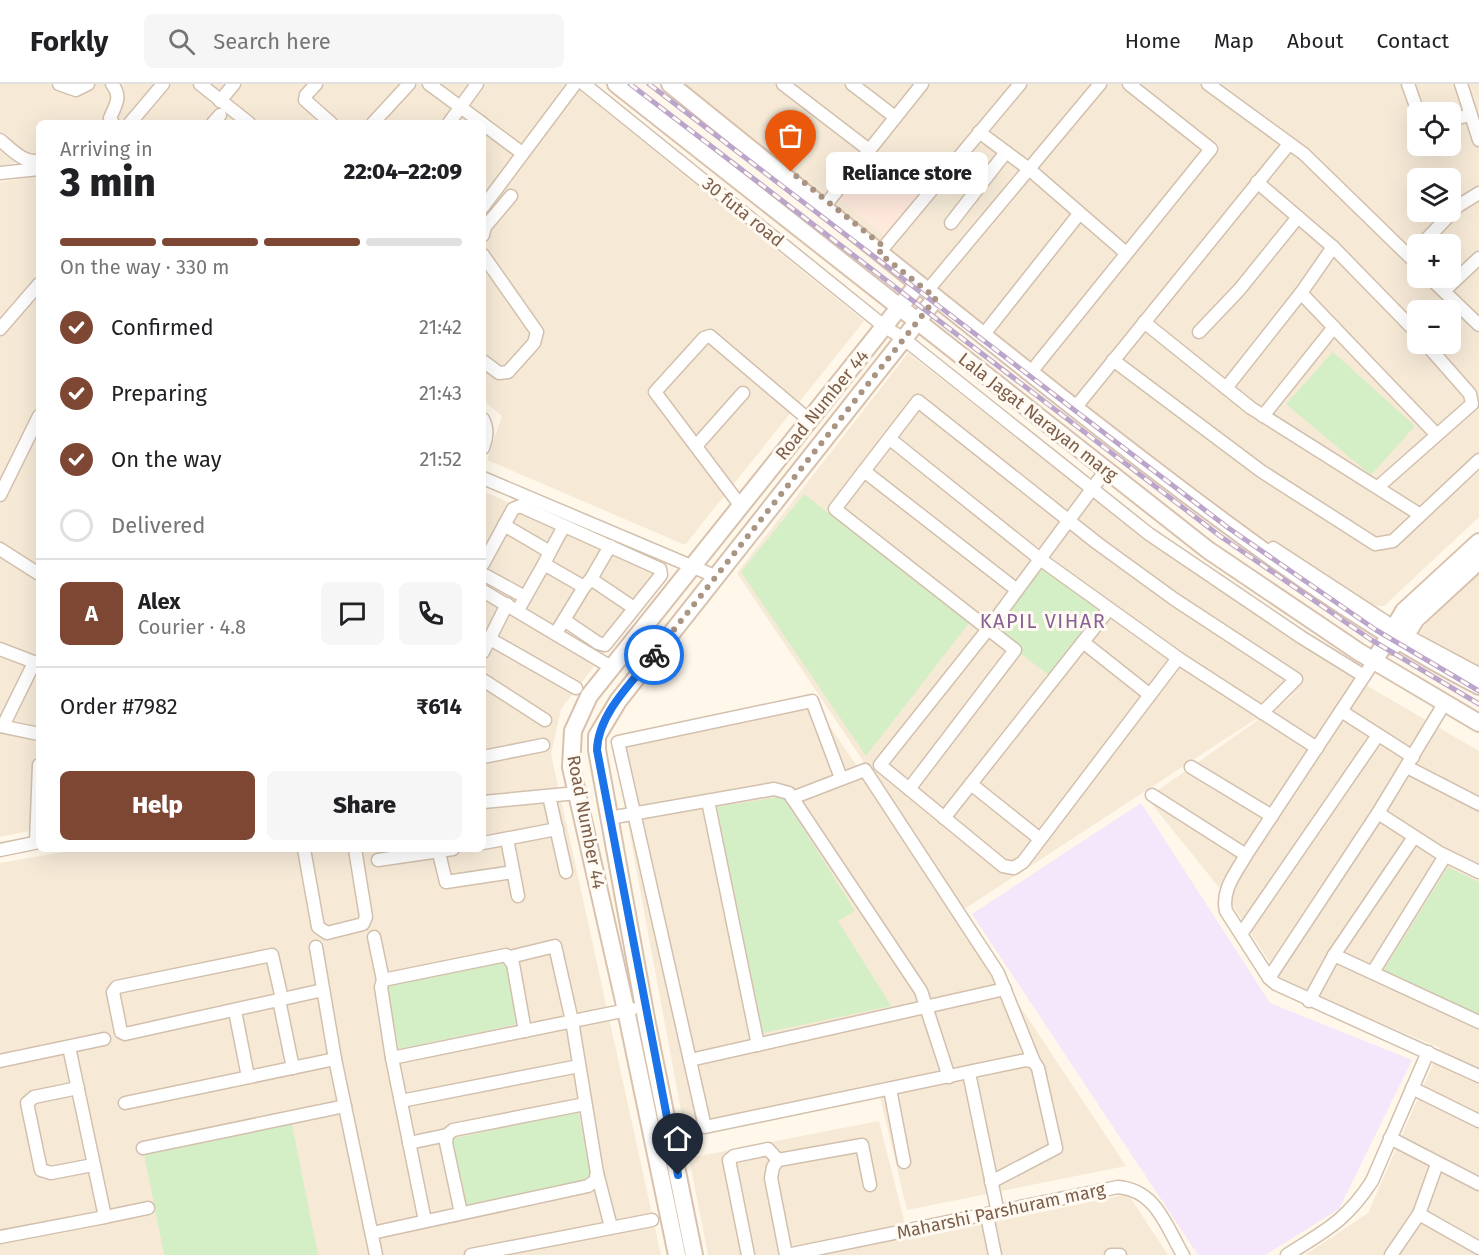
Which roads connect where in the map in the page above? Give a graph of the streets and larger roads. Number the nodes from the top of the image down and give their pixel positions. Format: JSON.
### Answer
{"nodes":[{"id":1,"x":59,"y":84,"type":"edge"},
{"id":2,"x":88,"y":84,"type":"edge"},
{"id":3,"x":112,"y":84,"type":"edge"},
{"id":4,"x":163,"y":84,"type":"edge"},
{"id":5,"x":200,"y":84,"type":"edge"},
{"id":6,"x":234,"y":84,"type":"edge"},
{"id":7,"x":409,"y":84,"type":"edge"},
{"id":8,"x":429,"y":84,"type":"edge"},
{"id":9,"x":477,"y":84,"type":"edge"},
{"id":10,"x":575,"y":84,"type":"edge"},
{"id":11,"x":584,"y":84,"type":"edge"},
{"id":12,"x":616,"y":84,"type":"edge"},
{"id":13,"x":670,"y":84,"type":"edge"},
{"id":14,"x":680,"y":84,"type":"edge"},
{"id":15,"x":783,"y":84,"type":"edge"},
{"id":16,"x":852,"y":84,"type":"edge"},
{"id":17,"x":922,"y":84,"type":"edge"},
{"id":18,"x":1020,"y":84,"type":"edge"},
{"id":19,"x":1100,"y":84,"type":"edge"},
{"id":20,"x":1129,"y":84,"type":"edge"},
{"id":21,"x":1408,"y":84,"type":"edge"},
{"id":22,"x":1461,"y":84,"type":"edge"},
{"id":23,"x":314,"y":85,"type":"edge"},
{"id":24,"x":1212,"y":85,"type":"edge"},
{"id":25,"x":220,"y":101,"type":"junction"},
{"id":26,"x":1414,"y":102,"type":"edge"},
{"id":27,"x":1470,"y":115,"type":"junction"},
{"id":28,"x":457,"y":117,"type":"edge"},
{"id":29,"x":895,"y":117,"type":"junction"},
{"id":30,"x":1461,"y":117,"type":"edge"},
{"id":31,"x":109,"y":120,"type":"edge"},
{"id":32,"x":133,"y":120,"type":"edge"},
{"id":33,"x":245,"y":120,"type":"edge"},
{"id":34,"x":328,"y":120,"type":"edge"},
{"id":35,"x":376,"y":120,"type":"edge"},
{"id":36,"x":486,"y":126,"type":"edge"},
{"id":37,"x":979,"y":132,"type":"junction"},
{"id":38,"x":0,"y":140,"type":"edge"},
{"id":39,"x":1479,"y":140,"type":"edge"},
{"id":40,"x":1289,"y":144,"type":"junction"},
{"id":41,"x":869,"y":150,"type":"junction"},
{"id":42,"x":1006,"y":152,"type":"junction"},
{"id":43,"x":522,"y":153,"type":"junction"},
{"id":44,"x":36,"y":165,"type":"edge"},
{"id":45,"x":36,"y":168,"type":"edge"},
{"id":46,"x":1029,"y":169,"type":"junction"},
{"id":47,"x":0,"y":173,"type":"edge"},
{"id":48,"x":1257,"y":182,"type":"junction"},
{"id":49,"x":1479,"y":193,"type":"edge"},
{"id":50,"x":511,"y":196,"type":"dead end"},
{"id":51,"x":828,"y":202,"type":"junction"},
{"id":52,"x":486,"y":203,"type":"edge"},
{"id":53,"x":1079,"y":214,"type":"junction"},
{"id":54,"x":1298,"y":217,"type":"junction"},
{"id":55,"x":951,"y":223,"type":"dead end"},
{"id":56,"x":486,"y":226,"type":"edge"},
{"id":57,"x":1431,"y":234,"type":"edge"},
{"id":58,"x":1333,"y":247,"type":"junction"},
{"id":59,"x":882,"y":250,"type":"junction"},
{"id":60,"x":1407,"y":250,"type":"edge"},
{"id":61,"x":1126,"y":253,"type":"junction"},
{"id":62,"x":1479,"y":258,"type":"edge"},
{"id":63,"x":486,"y":259,"type":"edge"},
{"id":64,"x":1441,"y":288,"type":"edge"},
{"id":65,"x":928,"y":290,"type":"junction"},
{"id":66,"x":1444,"y":291,"type":"junction"},
{"id":67,"x":36,"y":292,"type":"edge"},
{"id":68,"x":1301,"y":293,"type":"junction"},
{"id":69,"x":899,"y":309,"type":"junction"},
{"id":70,"x":917,"y":322,"type":"junction"},
{"id":71,"x":1144,"y":322,"type":"junction"},
{"id":72,"x":1407,"y":323,"type":"edge"},
{"id":73,"x":1479,"y":325,"type":"edge"},
{"id":74,"x":885,"y":327,"type":"junction"},
{"id":75,"x":1334,"y":327,"type":"junction"},
{"id":76,"x":0,"y":329,"type":"edge"},
{"id":77,"x":988,"y":329,"type":"junction"},
{"id":78,"x":1198,"y":332,"type":"dead end"},
{"id":79,"x":904,"y":339,"type":"junction"},
{"id":80,"x":1435,"y":354,"type":"edge"},
{"id":81,"x":1113,"y":360,"type":"junction"},
{"id":82,"x":486,"y":363,"type":"edge"},
{"id":83,"x":1035,"y":367,"type":"junction"},
{"id":84,"x":1226,"y":388,"type":"junction"},
{"id":85,"x":743,"y":393,"type":"dead end"},
{"id":86,"x":1476,"y":400,"type":"edge"},
{"id":87,"x":1077,"y":405,"type":"junction"},
{"id":88,"x":1263,"y":416,"type":"junction"},
{"id":89,"x":809,"y":420,"type":"junction"},
{"id":90,"x":36,"y":422,"type":"edge"},
{"id":91,"x":1436,"y":434,"type":"junction"},
{"id":92,"x":890,"y":439,"type":"junction"},
{"id":93,"x":696,"y":446,"type":"junction"},
{"id":94,"x":1479,"y":460,"type":"edge"},
{"id":95,"x":1106,"y":470,"type":"junction"},
{"id":96,"x":864,"y":471,"type":"junction"},
{"id":97,"x":486,"y":479,"type":"edge"},
{"id":98,"x":1092,"y":488,"type":"junction"},
{"id":99,"x":1377,"y":488,"type":"junction"},
{"id":100,"x":0,"y":495,"type":"edge"},
{"id":101,"x":740,"y":506,"type":"junction"},
{"id":102,"x":1419,"y":514,"type":"junction"},
{"id":103,"x":1070,"y":518,"type":"junction"},
{"id":104,"x":504,"y":525,"type":"junction"},
{"id":105,"x":564,"y":526,"type":"junction"},
{"id":106,"x":1479,"y":542,"type":"edge"},
{"id":107,"x":610,"y":546,"type":"junction"},
{"id":108,"x":0,"y":549,"type":"edge"},
{"id":109,"x":550,"y":552,"type":"junction"},
{"id":110,"x":486,"y":558,"type":"edge"},
{"id":111,"x":1040,"y":559,"type":"junction"},
{"id":112,"x":1479,"y":561,"type":"edge"},
{"id":113,"x":544,"y":564,"type":"junction"},
{"id":114,"x":690,"y":567,"type":"junction"},
{"id":115,"x":35,"y":571,"type":"edge"},
{"id":116,"x":486,"y":576,"type":"edge"},
{"id":117,"x":717,"y":577,"type":"junction"},
{"id":118,"x":587,"y":583,"type":"junction"},
{"id":119,"x":1017,"y":590,"type":"junction"},
{"id":120,"x":486,"y":593,"type":"edge"},
{"id":121,"x":525,"y":597,"type":"junction"},
{"id":122,"x":512,"y":607,"type":"junction"},
{"id":123,"x":634,"y":608,"type":"junction"},
{"id":124,"x":1109,"y":609,"type":"junction"},
{"id":125,"x":564,"y":620,"type":"junction"},
{"id":126,"x":989,"y":628,"type":"junction"},
{"id":127,"x":556,"y":633,"type":"junction"},
{"id":128,"x":1397,"y":634,"type":"junction"},
{"id":129,"x":490,"y":639,"type":"junction"},
{"id":130,"x":1083,"y":642,"type":"junction"},
{"id":131,"x":486,"y":646,"type":"edge"},
{"id":132,"x":0,"y":649,"type":"edge"},
{"id":133,"x":1178,"y":658,"type":"junction"},
{"id":134,"x":1374,"y":661,"type":"junction"},
{"id":135,"x":36,"y":664,"type":"edge"},
{"id":136,"x":611,"y":667,"type":"junction"},
{"id":137,"x":1479,"y":674,"type":"edge"},
{"id":138,"x":1364,"y":676,"type":"junction"},
{"id":139,"x":486,"y":682,"type":"edge"},
{"id":140,"x":1479,"y":686,"type":"edge"},
{"id":141,"x":576,"y":687,"type":"dead end"},
{"id":142,"x":1150,"y":695,"type":"junction"},
{"id":143,"x":1444,"y":704,"type":"junction"},
{"id":144,"x":1341,"y":711,"type":"junction"},
{"id":145,"x":1262,"y":712,"type":"junction"},
{"id":146,"x":546,"y":720,"type":"dead end"},
{"id":147,"x":1479,"y":723,"type":"edge"},
{"id":148,"x":1,"y":726,"type":"edge"},
{"id":149,"x":36,"y":733,"type":"edge"},
{"id":150,"x":1378,"y":735,"type":"junction"},
{"id":151,"x":543,"y":745,"type":"dead end"},
{"id":152,"x":1317,"y":748,"type":"junction"},
{"id":153,"x":486,"y":756,"type":"edge"},
{"id":154,"x":1410,"y":762,"type":"junction"},
{"id":155,"x":1191,"y":767,"type":"dead end"},
{"id":156,"x":841,"y":778,"type":"junction"},
{"id":157,"x":972,"y":784,"type":"junction"},
{"id":158,"x":909,"y":789,"type":"junction"},
{"id":159,"x":577,"y":793,"type":"junction"},
{"id":160,"x":1152,"y":795,"type":"dead end"},
{"id":161,"x":549,"y":796,"type":"junction"},
{"id":162,"x":792,"y":798,"type":"junction"},
{"id":163,"x":708,"y":801,"type":"junction"},
{"id":164,"x":486,"y":802,"type":"edge"},
{"id":165,"x":1479,"y":804,"type":"edge"},
{"id":166,"x":1378,"y":813,"type":"junction"},
{"id":167,"x":634,"y":814,"type":"junction"},
{"id":168,"x":1272,"y":816,"type":"junction"},
{"id":169,"x":609,"y":818,"type":"junction"},
{"id":170,"x":945,"y":818,"type":"junction"},
{"id":171,"x":557,"y":829,"type":"junction"},
{"id":172,"x":1414,"y":837,"type":"junction"},
{"id":173,"x":507,"y":839,"type":"junction"},
{"id":174,"x":1040,"y":839,"type":"junction"},
{"id":175,"x":36,"y":842,"type":"edge"},
{"id":176,"x":486,"y":842,"type":"edge"},
{"id":177,"x":0,"y":850,"type":"edge"},
{"id":178,"x":305,"y":852,"type":"edge"},
{"id":179,"x":355,"y":852,"type":"edge"},
{"id":180,"x":427,"y":852,"type":"edge"},
{"id":181,"x":439,"y":852,"type":"edge"},
{"id":182,"x":1246,"y":855,"type":"junction"},
{"id":183,"x":1445,"y":856,"type":"junction"},
{"id":184,"x":378,"y":860,"type":"dead end"},
{"id":185,"x":513,"y":872,"type":"junction"},
{"id":186,"x":566,"y":872,"type":"dead end"},
{"id":187,"x":1479,"y":872,"type":"edge"},
{"id":188,"x":518,"y":896,"type":"dead end"},
{"id":189,"x":1241,"y":934,"type":"junction"},
{"id":190,"x":374,"y":937,"type":"dead end"},
{"id":191,"x":316,"y":947,"type":"dead end"},
{"id":192,"x":1334,"y":954,"type":"junction"},
{"id":193,"x":510,"y":957,"type":"junction"},
{"id":194,"x":1373,"y":972,"type":"junction"},
{"id":195,"x":1269,"y":978,"type":"junction"},
{"id":196,"x":383,"y":980,"type":"junction"},
{"id":197,"x":1005,"y":989,"type":"junction"},
{"id":198,"x":323,"y":990,"type":"junction"},
{"id":199,"x":280,"y":1000,"type":"junction"},
{"id":200,"x":1309,"y":1000,"type":"junction"},
{"id":201,"x":644,"y":1006,"type":"junction"},
{"id":202,"x":927,"y":1008,"type":"junction"},
{"id":203,"x":626,"y":1010,"type":"junction"},
{"id":204,"x":234,"y":1011,"type":"junction"},
{"id":205,"x":572,"y":1021,"type":"junction"},
{"id":206,"x":1479,"y":1022,"type":"edge"},
{"id":207,"x":525,"y":1031,"type":"junction"},
{"id":208,"x":104,"y":1039,"type":"dead end"},
{"id":209,"x":758,"y":1045,"type":"junction"},
{"id":210,"x":69,"y":1047,"type":"junction"},
{"id":211,"x":1428,"y":1052,"type":"junction"},
{"id":212,"x":392,"y":1058,"type":"junction"},
{"id":213,"x":335,"y":1059,"type":"junction"},
{"id":214,"x":690,"y":1060,"type":"junction"},
{"id":215,"x":0,"y":1061,"type":"edge"},
{"id":216,"x":1034,"y":1062,"type":"junction"},
{"id":217,"x":579,"y":1066,"type":"junction"},
{"id":218,"x":293,"y":1068,"type":"junction"},
{"id":219,"x":969,"y":1073,"type":"junction"},
{"id":220,"x":1479,"y":1076,"type":"edge"},
{"id":221,"x":248,"y":1077,"type":"junction"},
{"id":222,"x":949,"y":1077,"type":"junction"},
{"id":223,"x":78,"y":1088,"type":"junction"},
{"id":224,"x":1412,"y":1088,"type":"junction"},
{"id":225,"x":890,"y":1089,"type":"junction"},
{"id":226,"x":401,"y":1101,"type":"junction"},
{"id":227,"x":125,"y":1102,"type":"dead end"},
{"id":228,"x":585,"y":1104,"type":"junction"},
{"id":229,"x":345,"y":1106,"type":"junction"},
{"id":230,"x":1479,"y":1121,"type":"edge"},
{"id":231,"x":447,"y":1135,"type":"junction"},
{"id":232,"x":1390,"y":1138,"type":"junction"},
{"id":233,"x":409,"y":1143,"type":"junction"},
{"id":234,"x":143,"y":1148,"type":"dead end"},
{"id":235,"x":778,"y":1160,"type":"junction"},
{"id":236,"x":904,"y":1162,"type":"dead end"},
{"id":237,"x":1437,"y":1164,"type":"junction"},
{"id":238,"x":93,"y":1165,"type":"junction"},
{"id":239,"x":597,"y":1173,"type":"junction"},
{"id":240,"x":991,"y":1182,"type":"junction"},
{"id":241,"x":1479,"y":1184,"type":"edge"},
{"id":242,"x":870,"y":1185,"type":"dead end"},
{"id":243,"x":148,"y":1208,"type":"dead end"},
{"id":244,"x":461,"y":1213,"type":"junction"},
{"id":245,"x":992,"y":1214,"type":"junction"},
{"id":246,"x":1419,"y":1214,"type":"junction"},
{"id":247,"x":105,"y":1217,"type":"junction"},
{"id":248,"x":652,"y":1220,"type":"dead end"},
{"id":249,"x":425,"y":1221,"type":"junction"},
{"id":250,"x":611,"y":1227,"type":"junction"},
{"id":251,"x":372,"y":1233,"type":"junction"},
{"id":252,"x":0,"y":1237,"type":"edge"},
{"id":253,"x":1479,"y":1248,"type":"edge"},
{"id":254,"x":376,"y":1255,"type":"edge"},
{"id":255,"x":471,"y":1255,"type":"edge"},
{"id":256,"x":677,"y":1255,"type":"edge"},
{"id":257,"x":694,"y":1255,"type":"edge"},
{"id":258,"x":748,"y":1255,"type":"edge"},
{"id":259,"x":786,"y":1255,"type":"edge"},
{"id":260,"x":995,"y":1255,"type":"edge"},
{"id":261,"x":1111,"y":1255,"type":"edge"},
{"id":262,"x":1120,"y":1255,"type":"edge"},
{"id":263,"x":1183,"y":1255,"type":"edge"},
{"id":264,"x":1287,"y":1255,"type":"edge"},
{"id":265,"x":1391,"y":1255,"type":"edge"}],
"edges":[{"from":1,"to":2,"type":"street"},
{"from":3,"to":31,"type":"street"},
{"from":4,"to":32,"type":"street"},
{"from":5,"to":25,"type":"street"},
{"from":6,"to":25,"type":"street"},
{"from":7,"to":35,"type":"street"},
{"from":8,"to":28,"type":"street"},
{"from":9,"to":28,"type":"street"},
{"from":10,"to":43,"type":"street"},
{"from":11,"to":74,"type":"street","name":"30 futa road"},
{"from":12,"to":69,"type":"street","name":"Lala Jagat Narayan marg"},
{"from":13,"to":59,"type":"street","name":"Lala Jagat Narayan marg"},
{"from":14,"to":51,"type":"street"},
{"from":15,"to":41,"type":"street"},
{"from":16,"to":29,"type":"street"},
{"from":17,"to":29,"type":"street"},
{"from":18,"to":37,"type":"street"},
{"from":19,"to":46,"type":"street"},
{"from":20,"to":61,"type":"street"},
{"from":21,"to":26,"type":"street"},
{"from":22,"to":27,"type":"street"},
{"from":23,"to":34,"type":"street"},
{"from":24,"to":40,"type":"street"},
{"from":25,"to":33,"type":"street"},
{"from":27,"to":30,"type":"street"},
{"from":27,"to":39,"type":"street"},
{"from":29,"to":41,"type":"street"},
{"from":36,"to":43,"type":"street"},
{"from":37,"to":42,"type":"street"},
{"from":37,"to":59,"type":"street"},
{"from":38,"to":44,"type":"street"},
{"from":40,"to":48,"type":"street"},
{"from":40,"to":60,"type":"street"},
{"from":41,"to":51,"type":"street"},
{"from":42,"to":46,"type":"street"},
{"from":42,"to":55,"type":"street"},
{"from":43,"to":52,"type":"street"},
{"from":45,"to":47,"type":"street"},
{"from":46,"to":53,"type":"street"},
{"from":46,"to":65,"type":"street"},
{"from":48,"to":54,"type":"street"},
{"from":48,"to":71,"type":"street"},
{"from":49,"to":57,"type":"street"},
{"from":50,"to":56,"type":"street"},
{"from":51,"to":59,"type":"street"},
{"from":53,"to":61,"type":"street"},
{"from":53,"to":77,"type":"street"},
{"from":54,"to":58,"type":"street"},
{"from":54,"to":78,"type":"street"},
{"from":58,"to":68,"type":"street"},
{"from":58,"to":72,"type":"street"},
{"from":59,"to":65,"type":"street","name":"Lala Jagat Narayan marg"},
{"from":61,"to":83,"type":"street"},
{"from":62,"to":66,"type":"street"},
{"from":63,"to":82,"type":"street"},
{"from":64,"to":66,"type":"street"},
{"from":65,"to":69,"type":"street","name":"Road Number 44"},
{"from":65,"to":70,"type":"street","name":"Road Number 44"},
{"from":65,"to":77,"type":"street"},
{"from":65,"to":87,"type":"street","name":"Lala Jagat Narayan marg"},
{"from":66,"to":73,"type":"street"},
{"from":67,"to":76,"type":"street"},
{"from":68,"to":75,"type":"street"},
{"from":68,"to":84,"type":"street"},
{"from":69,"to":70,"type":"street","name":"Lala Jagat Narayan marg"},
{"from":69,"to":74,"type":"street","name":"Road Number 44"},
{"from":70,"to":79,"type":"street","name":"Road Number 44"},
{"from":70,"to":95,"type":"street","name":"Lala Jagat Narayan marg"},
{"from":71,"to":81,"type":"street"},
{"from":71,"to":84,"type":"street"},
{"from":74,"to":79,"type":"street","name":"30 futa road"},
{"from":74,"to":89,"type":"street","name":"Road Number 44"},
{"from":75,"to":88,"type":"street"},
{"from":75,"to":91,"type":"street"},
{"from":77,"to":83,"type":"street"},
{"from":79,"to":98,"type":"street","name":"30 futa road"},
{"from":79,"to":117,"type":"street","name":"Road Number 44"},
{"from":80,"to":86,"type":"street"},
{"from":81,"to":87,"type":"street"},
{"from":81,"to":102,"type":"street"},
{"from":83,"to":87,"type":"street"},
{"from":84,"to":88,"type":"street"},
{"from":85,"to":93,"type":"street"},
{"from":86,"to":91,"type":"street"},
{"from":87,"to":128,"type":"street","name":"Lala Jagat Narayan marg"},
{"from":88,"to":99,"type":"street"},
{"from":89,"to":93,"type":"street"},
{"from":89,"to":101,"type":"street","name":"Road Number 44"},
{"from":90,"to":100,"type":"street"},
{"from":91,"to":99,"type":"street"},
{"from":92,"to":96,"type":"street"},
{"from":92,"to":103,"type":"street"},
{"from":92,"to":111,"type":"street"},
{"from":93,"to":101,"type":"street"},
{"from":94,"to":102,"type":"street"},
{"from":95,"to":98,"type":"street"},
{"from":95,"to":134,"type":"street","name":"Lala Jagat Narayan marg"},
{"from":96,"to":119,"type":"street"},
{"from":96,"to":126,"type":"street"},
{"from":97,"to":114,"type":"street"},
{"from":98,"to":103,"type":"street"},
{"from":98,"to":138,"type":"street","name":"30 futa road"},
{"from":99,"to":102,"type":"street"},
{"from":101,"to":114,"type":"street","name":"Road Number 44"},
{"from":103,"to":111,"type":"street"},
{"from":103,"to":145,"type":"street"},
{"from":104,"to":105,"type":"street"},
{"from":104,"to":109,"type":"street"},
{"from":104,"to":110,"type":"street"},
{"from":105,"to":107,"type":"street"},
{"from":105,"to":109,"type":"street"},
{"from":106,"to":128,"type":"street"},
{"from":107,"to":118,"type":"street"},
{"from":107,"to":123,"type":"street"},
{"from":108,"to":115,"type":"street"},
{"from":109,"to":113,"type":"street"},
{"from":111,"to":119,"type":"street"},
{"from":111,"to":124,"type":"street"},
{"from":112,"to":128,"type":"street"},
{"from":113,"to":118,"type":"street"},
{"from":113,"to":121,"type":"street"},
{"from":114,"to":117,"type":"street"},
{"from":114,"to":136,"type":"street","name":"Road Number 44"},
{"from":116,"to":121,"type":"street"},
{"from":117,"to":169,"type":"street","name":"Road Number 44"},
{"from":118,"to":123,"type":"street"},
{"from":118,"to":125,"type":"street"},
{"from":119,"to":126,"type":"street"},
{"from":120,"to":122,"type":"street"},
{"from":121,"to":122,"type":"street"},
{"from":122,"to":127,"type":"street"},
{"from":122,"to":129,"type":"street"},
{"from":123,"to":125,"type":"street"},
{"from":124,"to":130,"type":"street"},
{"from":124,"to":133,"type":"street"},
{"from":125,"to":127,"type":"street"},
{"from":126,"to":158,"type":"street"},
{"from":126,"to":158,"type":"street"},
{"from":127,"to":136,"type":"street"},
{"from":128,"to":134,"type":"street"},
{"from":128,"to":137,"type":"street"},
{"from":128,"to":140,"type":"street","name":"Lala Jagat Narayan marg"},
{"from":129,"to":131,"type":"street"},
{"from":129,"to":141,"type":"street"},
{"from":130,"to":142,"type":"street"},
{"from":130,"to":157,"type":"street"},
{"from":132,"to":135,"type":"street"},
{"from":133,"to":142,"type":"street"},
{"from":133,"to":145,"type":"street"},
{"from":134,"to":138,"type":"street"},
{"from":134,"to":143,"type":"street","name":"Lala Jagat Narayan marg"},
{"from":135,"to":148,"type":"street"},
{"from":136,"to":159,"type":"street","name":"Road Number 44"},
{"from":138,"to":144,"type":"street"},
{"from":139,"to":146,"type":"street"},
{"from":142,"to":174,"type":"street"},
{"from":143,"to":147,"type":"street","name":"Lala Jagat Narayan marg"},
{"from":143,"to":154,"type":"street"},
{"from":144,"to":150,"type":"street"},
{"from":144,"to":152,"type":"street"},
{"from":145,"to":152,"type":"street"},
{"from":148,"to":149,"type":"street"},
{"from":150,"to":154,"type":"street"},
{"from":150,"to":189,"type":"street"},
{"from":151,"to":153,"type":"street"},
{"from":152,"to":168,"type":"street"},
{"from":154,"to":165,"type":"street"},
{"from":154,"to":166,"type":"street"},
{"from":155,"to":168,"type":"street"},
{"from":156,"to":162,"type":"street"},
{"from":156,"to":167,"type":"street"},
{"from":156,"to":197,"type":"street"},
{"from":157,"to":170,"type":"street"},
{"from":157,"to":174,"type":"street"},
{"from":158,"to":170,"type":"street"},
{"from":159,"to":161,"type":"street"},
{"from":159,"to":203,"type":"street","name":"Road Number 44"},
{"from":160,"to":182,"type":"street"},
{"from":161,"to":164,"type":"street"},
{"from":161,"to":171,"type":"street"},
{"from":162,"to":163,"type":"street"},
{"from":162,"to":202,"type":"street"},
{"from":163,"to":167,"type":"street"},
{"from":163,"to":209,"type":"street"},
{"from":166,"to":172,"type":"street"},
{"from":166,"to":195,"type":"street"},
{"from":167,"to":169,"type":"street"},
{"from":167,"to":214,"type":"street"},
{"from":168,"to":182,"type":"street"},
{"from":169,"to":201,"type":"street","name":"Road Number 44"},
{"from":170,"to":174,"type":"street"},
{"from":171,"to":173,"type":"street"},
{"from":171,"to":186,"type":"street"},
{"from":172,"to":183,"type":"street"},
{"from":172,"to":192,"type":"street"},
{"from":173,"to":176,"type":"street"},
{"from":173,"to":185,"type":"street"},
{"from":175,"to":177,"type":"street"},
{"from":178,"to":179,"type":"street"},
{"from":180,"to":184,"type":"street"},
{"from":181,"to":185,"type":"street"},
{"from":182,"to":189,"type":"street"},
{"from":183,"to":187,"type":"street"},
{"from":183,"to":194,"type":"street"},
{"from":185,"to":188,"type":"street"},
{"from":189,"to":195,"type":"street"},
{"from":190,"to":196,"type":"street"},
{"from":191,"to":198,"type":"street"},
{"from":192,"to":194,"type":"street"},
{"from":192,"to":200,"type":"street"},
{"from":193,"to":196,"type":"street"},
{"from":193,"to":205,"type":"street"},
{"from":193,"to":207,"type":"street"},
{"from":194,"to":206,"type":"street"},
{"from":195,"to":200,"type":"street"},
{"from":196,"to":212,"type":"street"},
{"from":197,"to":202,"type":"street"},
{"from":197,"to":216,"type":"street"},
{"from":198,"to":199,"type":"street"},
{"from":198,"to":213,"type":"street"},
{"from":199,"to":204,"type":"street"},
{"from":199,"to":204,"type":"street"},
{"from":199,"to":218,"type":"street"},
{"from":200,"to":211,"type":"street"},
{"from":201,"to":203,"type":"street"},
{"from":201,"to":257,"type":"street","name":"Road Number 44"},
{"from":202,"to":209,"type":"street"},
{"from":202,"to":222,"type":"street"},
{"from":203,"to":205,"type":"street"},
{"from":203,"to":256,"type":"street","name":"Road Number 44"},
{"from":204,"to":221,"type":"street"},
{"from":205,"to":207,"type":"street"},
{"from":205,"to":217,"type":"street"},
{"from":207,"to":212,"type":"street"},
{"from":208,"to":210,"type":"street"},
{"from":209,"to":214,"type":"street"},
{"from":210,"to":215,"type":"street"},
{"from":210,"to":223,"type":"street"},
{"from":211,"to":220,"type":"street"},
{"from":211,"to":224,"type":"street"},
{"from":212,"to":226,"type":"street"},
{"from":213,"to":218,"type":"street"},
{"from":213,"to":229,"type":"street"},
{"from":214,"to":225,"type":"street"},
{"from":216,"to":219,"type":"street"},
{"from":216,"to":240,"type":"street"},
{"from":217,"to":226,"type":"street"},
{"from":217,"to":228,"type":"street"},
{"from":218,"to":221,"type":"street"},
{"from":219,"to":222,"type":"street"},
{"from":219,"to":240,"type":"street"},
{"from":221,"to":227,"type":"street"},
{"from":222,"to":225,"type":"street"},
{"from":223,"to":238,"type":"street"},
{"from":223,"to":238,"type":"street"},
{"from":224,"to":230,"type":"street"},
{"from":224,"to":232,"type":"street"},
{"from":225,"to":236,"type":"street"},
{"from":226,"to":233,"type":"street"},
{"from":228,"to":231,"type":"street"},
{"from":228,"to":239,"type":"street"},
{"from":229,"to":234,"type":"street"},
{"from":229,"to":251,"type":"street"},
{"from":231,"to":233,"type":"street"},
{"from":231,"to":244,"type":"street"},
{"from":232,"to":237,"type":"street"},
{"from":232,"to":264,"type":"street"},
{"from":233,"to":249,"type":"street"},
{"from":235,"to":242,"type":"street"},
{"from":235,"to":258,"type":"street"},
{"from":235,"to":259,"type":"street"},
{"from":237,"to":241,"type":"street"},
{"from":237,"to":246,"type":"street"},
{"from":238,"to":247,"type":"street"},
{"from":239,"to":244,"type":"street"},
{"from":239,"to":250,"type":"street"},
{"from":240,"to":245,"type":"street"},
{"from":243,"to":247,"type":"street"},
{"from":244,"to":249,"type":"street"},
{"from":245,"to":259,"type":"street","name":"Maharshi Parshuram marg"},
{"from":245,"to":260,"type":"street"},
{"from":245,"to":263,"type":"street","name":"Maharshi Parshuram marg"},
{"from":246,"to":253,"type":"street"},
{"from":246,"to":265,"type":"street"},
{"from":247,"to":252,"type":"street"},
{"from":248,"to":250,"type":"street"},
{"from":249,"to":251,"type":"street"},
{"from":250,"to":255,"type":"street"},
{"from":251,"to":254,"type":"street"},
{"from":261,"to":262,"type":"street"}]}
